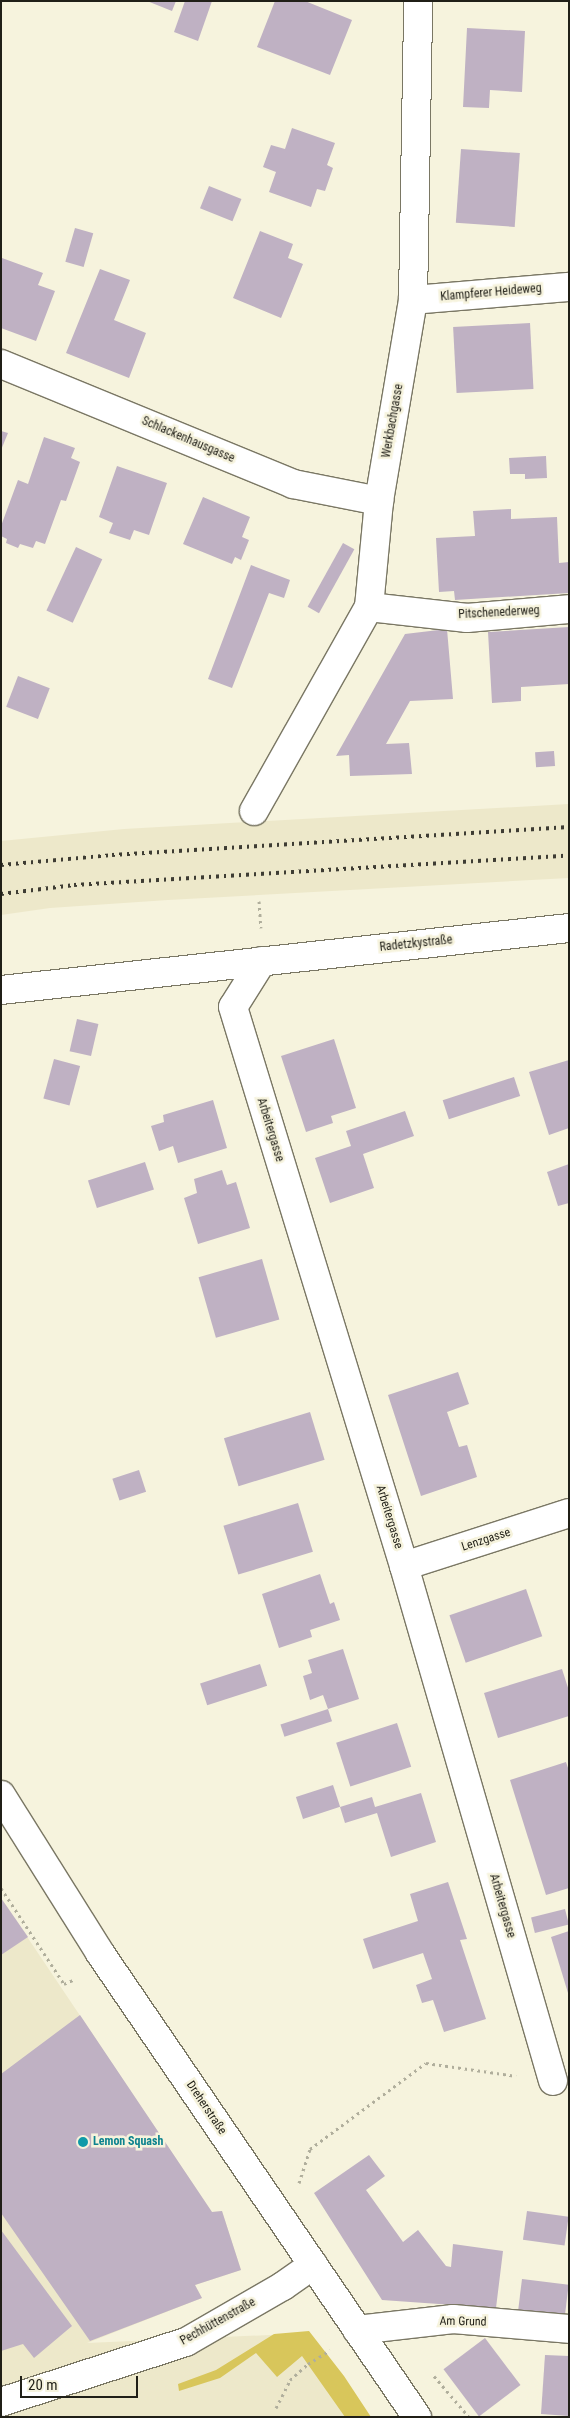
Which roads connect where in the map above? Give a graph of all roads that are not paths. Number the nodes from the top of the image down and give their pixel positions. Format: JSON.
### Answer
{"nodes":[{"id":1,"x":418,"y":1,"type":"edge"},
{"id":2,"x":569,"y":287,"type":"edge"},
{"id":3,"x":413,"y":300,"type":"junction"},
{"id":4,"x":1,"y":364,"type":"edge"},
{"id":5,"x":379,"y":501,"type":"junction"},
{"id":6,"x":369,"y":607,"type":"junction"},
{"id":7,"x":569,"y":609,"type":"edge"},
{"id":8,"x":254,"y":811,"type":"dead end"},
{"id":9,"x":569,"y":928,"type":"edge"},
{"id":10,"x":262,"y":961,"type":"junction"},
{"id":11,"x":1,"y":990,"type":"edge"},
{"id":12,"x":569,"y":1513,"type":"edge"},
{"id":13,"x":404,"y":1566,"type":"junction"},
{"id":14,"x":1,"y":1795,"type":"edge"},
{"id":15,"x":553,"y":2081,"type":"road end"},
{"id":16,"x":313,"y":2265,"type":"junction"},
{"id":17,"x":569,"y":2329,"type":"edge"},
{"id":18,"x":357,"y":2330,"type":"junction"},
{"id":19,"x":1,"y":2402,"type":"edge"},
{"id":20,"x":417,"y":2417,"type":"edge"}],
"edges":[{"from":1,"to":3,"type":"street","name":"Werkbachgasse"},
{"from":2,"to":3,"type":"street","name":"Klampferer Heideweg"},
{"from":3,"to":5,"type":"street","name":"Werkbachgasse"},
{"from":4,"to":5,"type":"street","name":"Schlackenhausgasse"},
{"from":5,"to":6,"type":"street","name":"Werkbachgasse"},
{"from":6,"to":7,"type":"street","name":"Pitschenederweg"},
{"from":6,"to":8,"type":"street","name":"Werkbachgasse"},
{"from":9,"to":10,"type":"street","name":"Radetzkystraße"},
{"from":10,"to":11,"type":"street","name":"Radetzkystraße"},
{"from":10,"to":13,"type":"street","name":"Arbeitergasse"},
{"from":12,"to":13,"type":"street","name":"Lenzgasse"},
{"from":13,"to":15,"type":"street","name":"Arbeitergasse"},
{"from":14,"to":16,"type":"street","name":"Dreherstraße"},
{"from":16,"to":18,"type":"street","name":"Dreherstraße"},
{"from":16,"to":19,"type":"street","name":"Pechhüttenstraße"},
{"from":17,"to":18,"type":"street","name":"Am Grund"},
{"from":18,"to":20,"type":"street","name":"Dreherstraße"}]}
